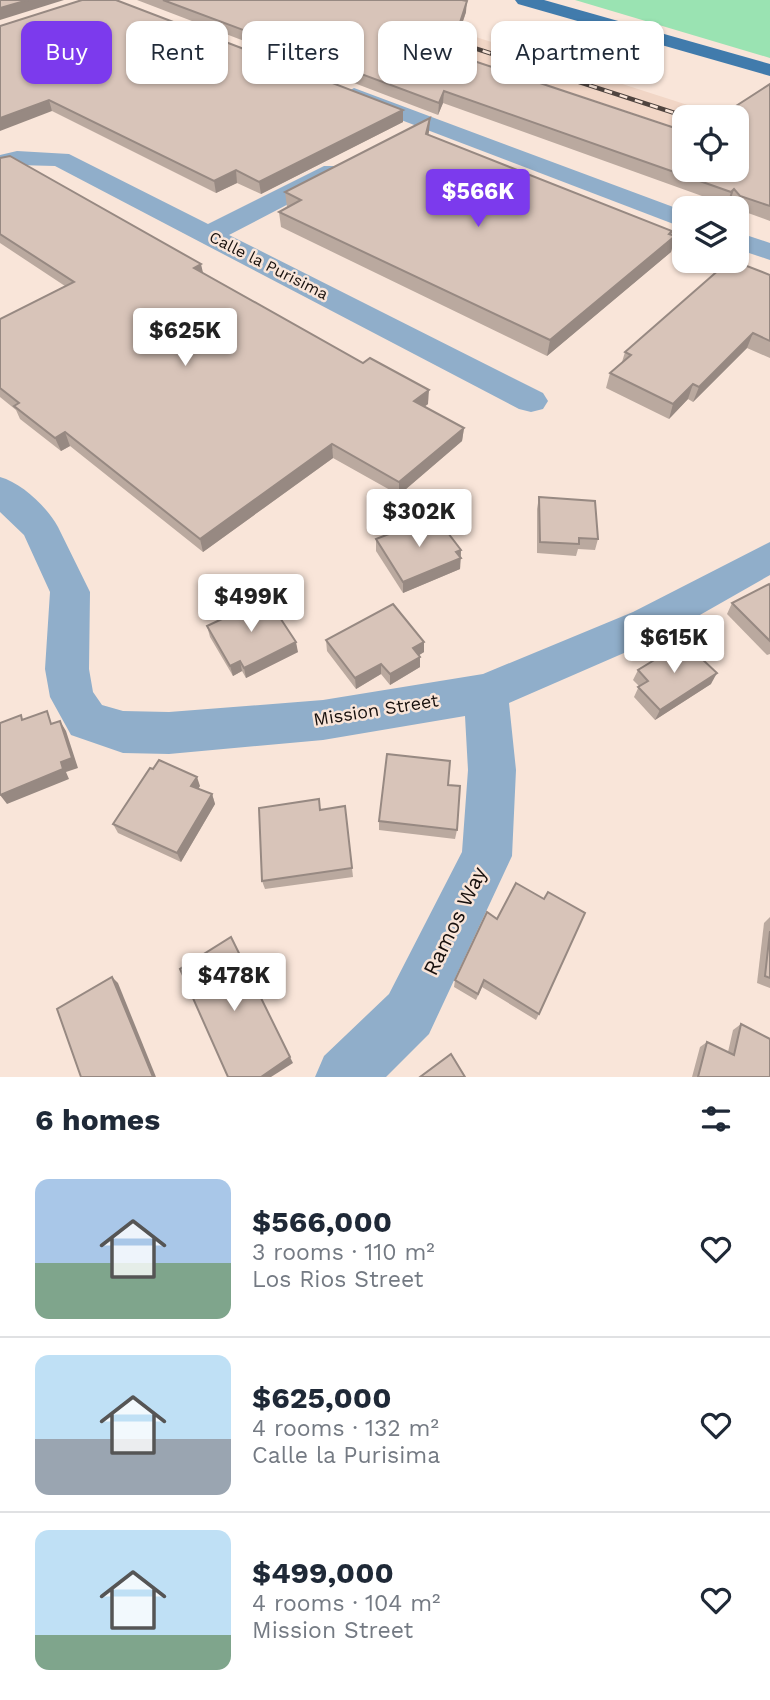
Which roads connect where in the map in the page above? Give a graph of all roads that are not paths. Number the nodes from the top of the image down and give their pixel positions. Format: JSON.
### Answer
{"nodes":[{"id":1,"x":524,"y":0,"type":"edge"},
{"id":2,"x":770,"y":70,"type":"edge"},
{"id":3,"x":338,"y":88,"type":"edge"},
{"id":4,"x":426,"y":122,"type":"junction"},
{"id":5,"x":402,"y":134,"type":"edge"},
{"id":6,"x":354,"y":159,"type":"edge"},
{"id":7,"x":0,"y":162,"type":"edge"},
{"id":8,"x":672,"y":215,"type":"edge"},
{"id":9,"x":211,"y":234,"type":"junction"},
{"id":10,"x":749,"y":244,"type":"edge"},
{"id":11,"x":770,"y":252,"type":"edge"},
{"id":12,"x":531,"y":401,"type":"dead end"},
{"id":13,"x":0,"y":491,"type":"edge"},
{"id":14,"x":770,"y":557,"type":"edge"},
{"id":15,"x":486,"y":693,"type":"junction"},
{"id":16,"x":345,"y":1077,"type":"edge"}],
"edges":[{"from":1,"to":2,"type":"main road"},
{"from":3,"to":4,"type":"street"},
{"from":4,"to":5,"type":"street"},
{"from":4,"to":8,"type":"street"},
{"from":6,"to":9,"type":"street"},
{"from":7,"to":9,"type":"street","name":"Calle la Purisima"},
{"from":9,"to":12,"type":"street","name":"Calle la Purisima"},
{"from":10,"to":11,"type":"street"},
{"from":13,"to":15,"type":"street","name":"Mission Street"},
{"from":14,"to":15,"type":"street","name":"Mission Street"},
{"from":15,"to":16,"type":"street","name":"Ramos Way"}]}
